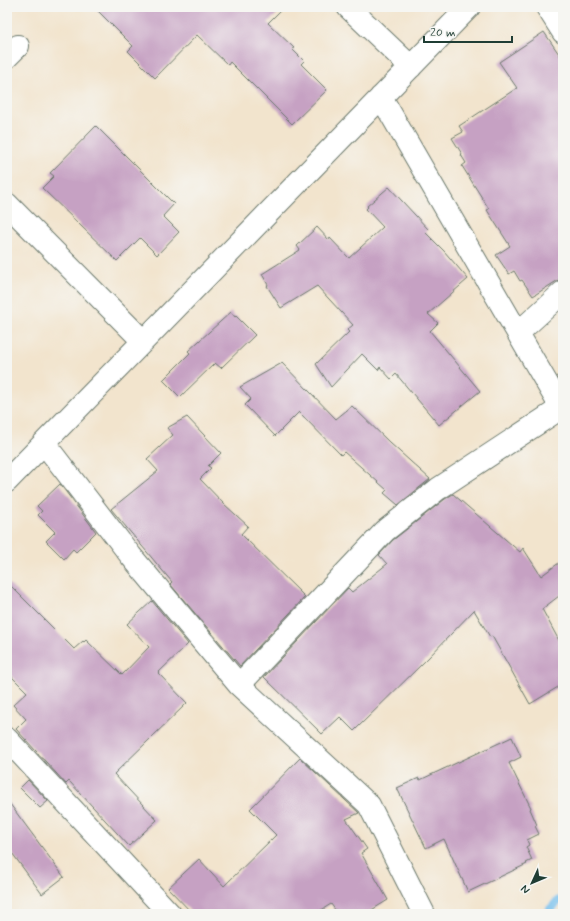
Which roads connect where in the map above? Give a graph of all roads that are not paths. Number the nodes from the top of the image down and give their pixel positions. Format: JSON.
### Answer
{"nodes":[{"id":1,"x":348,"y":7,"type":"edge"},
{"id":2,"x":469,"y":7,"type":"edge"},
{"id":3,"x":547,"y":7,"type":"edge"},
{"id":4,"x":563,"y":32,"type":"edge"},
{"id":5,"x":411,"y":67,"type":"junction"},
{"id":6,"x":381,"y":97,"type":"junction"},
{"id":7,"x":7,"y":204,"type":"edge"},
{"id":8,"x":563,"y":292,"type":"edge"},
{"id":9,"x":518,"y":333,"type":"junction"},
{"id":10,"x":143,"y":341,"type":"junction"},
{"id":11,"x":562,"y":409,"type":"edge"},
{"id":12,"x":44,"y":443,"type":"junction"},
{"id":13,"x":7,"y":481,"type":"edge"},
{"id":14,"x":239,"y":685,"type":"junction"},
{"id":15,"x":7,"y":739,"type":"edge"},
{"id":16,"x":170,"y":914,"type":"edge"},
{"id":17,"x":424,"y":914,"type":"edge"}],
"edges":[{"from":1,"to":5,"type":"street"},
{"from":2,"to":5,"type":"street"},
{"from":3,"to":4,"type":"street"},
{"from":5,"to":6,"type":"street"},
{"from":6,"to":9,"type":"street"},
{"from":6,"to":10,"type":"street"},
{"from":7,"to":10,"type":"street"},
{"from":8,"to":9,"type":"street"},
{"from":9,"to":11,"type":"street"},
{"from":10,"to":12,"type":"street"},
{"from":11,"to":14,"type":"street"},
{"from":12,"to":13,"type":"street"},
{"from":12,"to":14,"type":"street"},
{"from":14,"to":17,"type":"street"},
{"from":15,"to":16,"type":"street"}]}
